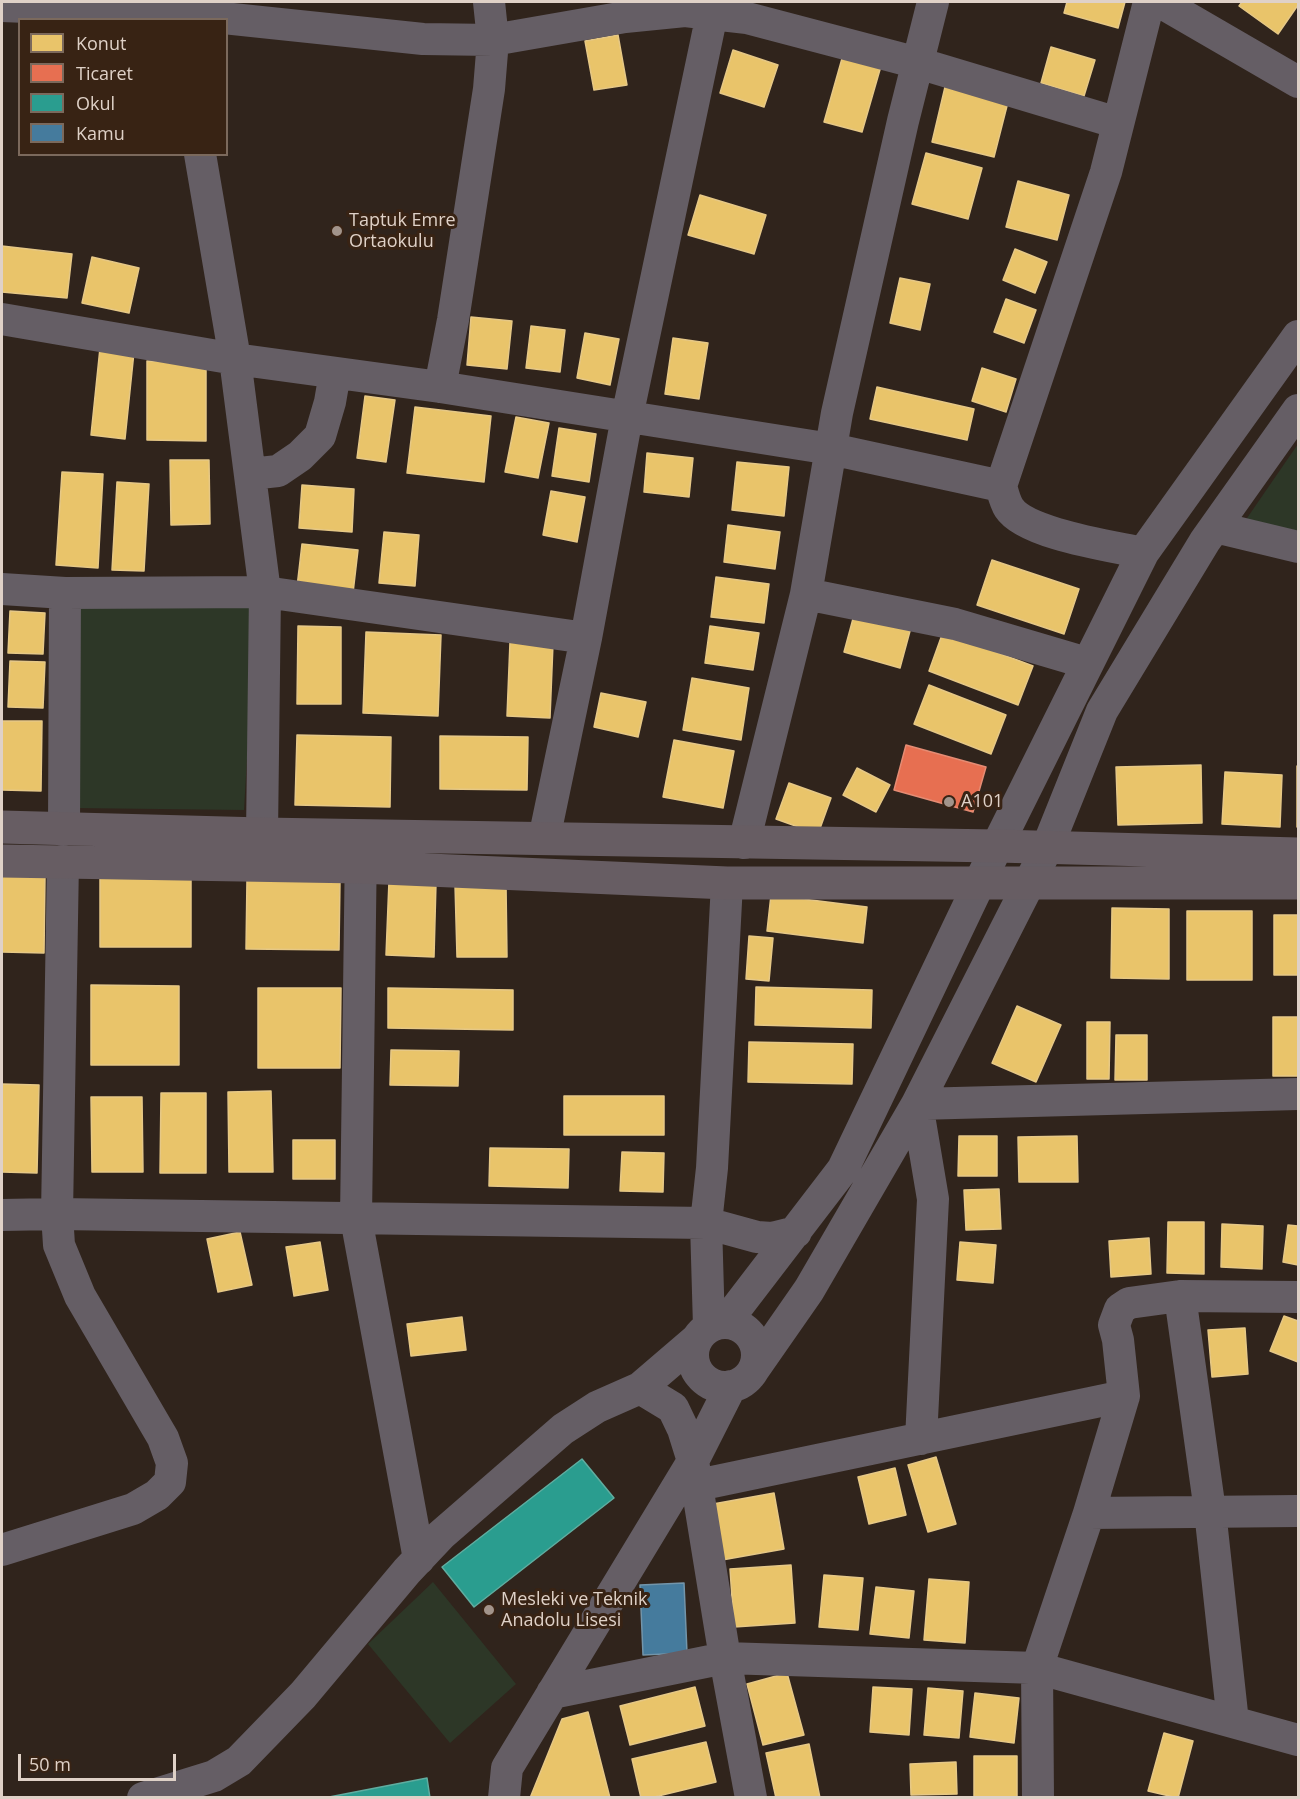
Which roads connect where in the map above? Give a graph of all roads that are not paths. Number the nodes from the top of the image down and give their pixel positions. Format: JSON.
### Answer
{"nodes":[{"id":1,"x":489,"y":2,"type":"edge"},
{"id":2,"x":933,"y":2,"type":"edge"},
{"id":3,"x":1149,"y":2,"type":"edge"},
{"id":4,"x":1160,"y":2,"type":"edge"},
{"id":5,"x":2,"y":6,"type":"edge"},
{"id":6,"x":176,"y":11,"type":"edge"},
{"id":7,"x":712,"y":14,"type":"junction"},
{"id":8,"x":773,"y":14,"type":"edge"},
{"id":9,"x":493,"y":40,"type":"junction"},
{"id":10,"x":918,"y":63,"type":"junction"},
{"id":11,"x":1295,"y":73,"type":"edge"},
{"id":12,"x":1118,"y":123,"type":"junction"},
{"id":13,"x":200,"y":156,"type":"edge"},
{"id":14,"x":2,"y":320,"type":"edge"},
{"id":15,"x":1299,"y":336,"type":"edge"},
{"id":16,"x":235,"y":358,"type":"junction"},
{"id":17,"x":335,"y":373,"type":"junction"},
{"id":18,"x":440,"y":387,"type":"junction"},
{"id":19,"x":1299,"y":410,"type":"edge"},
{"id":20,"x":627,"y":417,"type":"junction"},
{"id":21,"x":831,"y":449,"type":"junction"},
{"id":22,"x":250,"y":474,"type":"junction"},
{"id":23,"x":1001,"y":486,"type":"junction"},
{"id":24,"x":1215,"y":526,"type":"junction"},
{"id":25,"x":1299,"y":547,"type":"edge"},
{"id":26,"x":1143,"y":553,"type":"junction"},
{"id":27,"x":2,"y":589,"type":"edge"},
{"id":28,"x":265,"y":592,"type":"junction"},
{"id":29,"x":66,"y":593,"type":"junction"},
{"id":30,"x":806,"y":594,"type":"junction"},
{"id":31,"x":586,"y":638,"type":"junction"},
{"id":32,"x":1088,"y":663,"type":"junction"},
{"id":33,"x":2,"y":827,"type":"edge"},
{"id":34,"x":262,"y":834,"type":"junction"},
{"id":35,"x":544,"y":839,"type":"junction"},
{"id":36,"x":744,"y":843,"type":"junction"},
{"id":37,"x":64,"y":845,"type":"junction"},
{"id":38,"x":997,"y":846,"type":"junction"},
{"id":39,"x":1047,"y":848,"type":"junction"},
{"id":40,"x":360,"y":851,"type":"junction"},
{"id":41,"x":1299,"y":854,"type":"edge"},
{"id":42,"x":2,"y":861,"type":"edge"},
{"id":43,"x":728,"y":883,"type":"junction"},
{"id":44,"x":980,"y":883,"type":"junction"},
{"id":45,"x":1299,"y":883,"type":"edge"},
{"id":46,"x":1030,"y":884,"type":"junction"},
{"id":47,"x":1299,"y":1094,"type":"edge"},
{"id":48,"x":917,"y":1104,"type":"junction"},
{"id":49,"x":57,"y":1214,"type":"junction"},
{"id":50,"x":2,"y":1215,"type":"edge"},
{"id":51,"x":356,"y":1218,"type":"junction"},
{"id":52,"x":706,"y":1223,"type":"junction"},
{"id":53,"x":796,"y":1232,"type":"junction"},
{"id":54,"x":1180,"y":1296,"type":"junction"},
{"id":55,"x":1299,"y":1297,"type":"edge"},
{"id":56,"x":710,"y":1330,"type":"junction"},
{"id":57,"x":732,"y":1380,"type":"junction"},
{"id":58,"x":640,"y":1388,"type":"junction"},
{"id":59,"x":1124,"y":1396,"type":"junction"},
{"id":60,"x":921,"y":1439,"type":"junction"},
{"id":61,"x":695,"y":1473,"type":"junction"},
{"id":62,"x":1210,"y":1511,"type":"junction"},
{"id":63,"x":1299,"y":1511,"type":"edge"},
{"id":64,"x":1089,"y":1513,"type":"junction"},
{"id":65,"x":2,"y":1550,"type":"edge"},
{"id":66,"x":419,"y":1559,"type":"junction"},
{"id":67,"x":725,"y":1658,"type":"junction"},
{"id":68,"x":1037,"y":1668,"type":"junction"},
{"id":69,"x":552,"y":1693,"type":"junction"},
{"id":70,"x":1233,"y":1722,"type":"junction"},
{"id":71,"x":1299,"y":1740,"type":"edge"},
{"id":72,"x":506,"y":1783,"type":"edge"},
{"id":73,"x":143,"y":1797,"type":"edge"},
{"id":74,"x":488,"y":1797,"type":"edge"},
{"id":75,"x":751,"y":1797,"type":"edge"},
{"id":76,"x":1038,"y":1797,"type":"edge"}],
"edges":[{"from":1,"to":9,"type":"street"},
{"from":2,"to":10,"type":"street"},
{"from":3,"to":12,"type":"street"},
{"from":4,"to":11,"type":"street"},
{"from":5,"to":6,"type":"street"},
{"from":6,"to":9,"type":"street"},
{"from":7,"to":8,"type":"street"},
{"from":7,"to":9,"type":"street"},
{"from":7,"to":20,"type":"street"},
{"from":8,"to":10,"type":"street"},
{"from":9,"to":18,"type":"street"},
{"from":10,"to":12,"type":"street"},
{"from":10,"to":21,"type":"street"},
{"from":12,"to":23,"type":"street"},
{"from":13,"to":16,"type":"street"},
{"from":14,"to":16,"type":"street"},
{"from":15,"to":26,"type":"street"},
{"from":16,"to":17,"type":"street"},
{"from":16,"to":22,"type":"street"},
{"from":17,"to":18,"type":"street"},
{"from":17,"to":22,"type":"street"},
{"from":18,"to":20,"type":"street"},
{"from":19,"to":24,"type":"street"},
{"from":20,"to":21,"type":"street"},
{"from":20,"to":31,"type":"street"},
{"from":21,"to":23,"type":"street"},
{"from":21,"to":30,"type":"street"},
{"from":22,"to":28,"type":"street"},
{"from":23,"to":26,"type":"street"},
{"from":24,"to":25,"type":"street"},
{"from":24,"to":39,"type":"street"},
{"from":26,"to":32,"type":"street"},
{"from":27,"to":29,"type":"street"},
{"from":28,"to":29,"type":"street"},
{"from":28,"to":31,"type":"street"},
{"from":28,"to":34,"type":"street"},
{"from":29,"to":37,"type":"street"},
{"from":30,"to":32,"type":"street"},
{"from":30,"to":36,"type":"street"},
{"from":31,"to":35,"type":"street"},
{"from":32,"to":38,"type":"street"},
{"from":33,"to":37,"type":"main road"},
{"from":34,"to":37,"type":"main road"},
{"from":34,"to":40,"type":"main road"},
{"from":35,"to":36,"type":"main road"},
{"from":35,"to":40,"type":"main road"},
{"from":36,"to":38,"type":"main road"},
{"from":37,"to":40,"type":"main road"},
{"from":37,"to":42,"type":"main road"},
{"from":37,"to":49,"type":"street"},
{"from":38,"to":39,"type":"main road"},
{"from":38,"to":44,"type":"street"},
{"from":39,"to":41,"type":"main road"},
{"from":39,"to":46,"type":"street"},
{"from":40,"to":43,"type":"main road"},
{"from":40,"to":51,"type":"street"},
{"from":43,"to":44,"type":"main road"},
{"from":43,"to":52,"type":"street"},
{"from":44,"to":46,"type":"main road"},
{"from":44,"to":53,"type":"street"},
{"from":45,"to":46,"type":"main road"},
{"from":46,"to":48,"type":"street"},
{"from":47,"to":48,"type":"street"},
{"from":48,"to":57,"type":"street"},
{"from":48,"to":60,"type":"street"},
{"from":49,"to":50,"type":"street"},
{"from":49,"to":51,"type":"street"},
{"from":49,"to":65,"type":"street"},
{"from":51,"to":52,"type":"street"},
{"from":51,"to":66,"type":"street"},
{"from":52,"to":53,"type":"street"},
{"from":52,"to":56,"type":"street"},
{"from":53,"to":56,"type":"street"},
{"from":54,"to":55,"type":"street"},
{"from":54,"to":59,"type":"street"},
{"from":54,"to":62,"type":"street"},
{"from":56,"to":57,"type":"street"},
{"from":56,"to":57,"type":"street"},
{"from":56,"to":58,"type":"street"},
{"from":57,"to":58,"type":"street"},
{"from":57,"to":61,"type":"street"},
{"from":58,"to":61,"type":"street"},
{"from":58,"to":66,"type":"street"},
{"from":59,"to":60,"type":"street"},
{"from":59,"to":64,"type":"street"},
{"from":60,"to":61,"type":"street"},
{"from":61,"to":67,"type":"street"},
{"from":61,"to":69,"type":"street"},
{"from":62,"to":63,"type":"street"},
{"from":62,"to":64,"type":"street"},
{"from":62,"to":70,"type":"street"},
{"from":64,"to":68,"type":"street"},
{"from":66,"to":73,"type":"street"},
{"from":67,"to":68,"type":"street"},
{"from":67,"to":69,"type":"street"},
{"from":67,"to":75,"type":"street"},
{"from":68,"to":70,"type":"street"},
{"from":68,"to":76,"type":"street"},
{"from":69,"to":72,"type":"street"},
{"from":70,"to":71,"type":"street"},
{"from":72,"to":74,"type":"street"}]}
